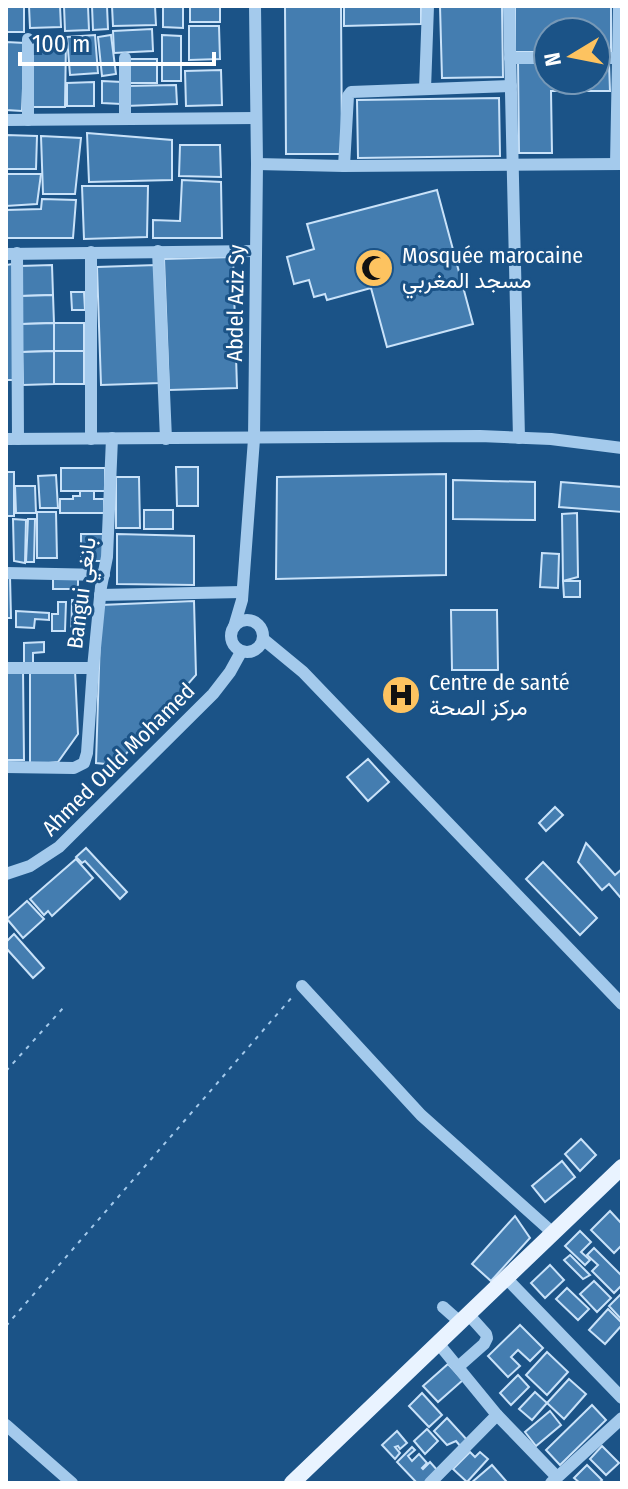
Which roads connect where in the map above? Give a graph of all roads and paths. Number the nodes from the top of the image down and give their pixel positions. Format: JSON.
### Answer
{"nodes":[{"id":1,"x":255,"y":6,"type":"edge"},
{"id":2,"x":428,"y":6,"type":"edge"},
{"id":3,"x":509,"y":6,"type":"edge"},
{"id":4,"x":619,"y":6,"type":"edge"},
{"id":5,"x":28,"y":39,"type":"dead end"},
{"id":6,"x":125,"y":58,"type":"dead end"},
{"id":7,"x":510,"y":58,"type":"junction"},
{"id":8,"x":532,"y":58,"type":"edge"},
{"id":9,"x":612,"y":58,"type":"edge"},
{"id":10,"x":618,"y":58,"type":"junction"},
{"id":11,"x":511,"y":86,"type":"junction"},
{"id":12,"x":425,"y":89,"type":"junction"},
{"id":13,"x":256,"y":118,"type":"junction"},
{"id":14,"x":125,"y":119,"type":"junction"},
{"id":15,"x":6,"y":120,"type":"edge"},
{"id":16,"x":28,"y":120,"type":"junction"},
{"id":17,"x":257,"y":164,"type":"junction"},
{"id":18,"x":513,"y":164,"type":"junction"},
{"id":19,"x":619,"y":164,"type":"edge"},
{"id":20,"x":344,"y":166,"type":"junction"},
{"id":21,"x":158,"y":251,"type":"junction"},
{"id":22,"x":256,"y":251,"type":"junction"},
{"id":23,"x":91,"y":252,"type":"junction"},
{"id":24,"x":12,"y":254,"type":"edge"},
{"id":25,"x":112,"y":438,"type":"junction"},
{"id":26,"x":519,"y":438,"type":"junction"},
{"id":27,"x":12,"y":439,"type":"edge"},
{"id":28,"x":91,"y":439,"type":"junction"},
{"id":29,"x":166,"y":439,"type":"junction"},
{"id":30,"x":254,"y":439,"type":"junction"},
{"id":31,"x":622,"y":448,"type":"edge"},
{"id":32,"x":6,"y":573,"type":"edge"},
{"id":33,"x":104,"y":575,"type":"junction"},
{"id":34,"x":100,"y":595,"type":"junction"},
{"id":35,"x":242,"y":596,"type":"junction"},
{"id":36,"x":256,"y":623,"type":"junction"},
{"id":37,"x":234,"y":627,"type":"junction"},
{"id":38,"x":263,"y":639,"type":"junction"},
{"id":39,"x":241,"y":652,"type":"junction"},
{"id":40,"x":6,"y":668,"type":"edge"},
{"id":41,"x":93,"y":668,"type":"junction"},
{"id":42,"x":6,"y":767,"type":"edge"},
{"id":43,"x":6,"y":874,"type":"edge"},
{"id":44,"x":302,"y":986,"type":"joint"},
{"id":45,"x":622,"y":1004,"type":"edge"},
{"id":46,"x":64,"y":1007,"type":"dead end"},
{"id":47,"x":6,"y":1071,"type":"edge"},
{"id":48,"x":622,"y":1167,"type":"edge"},
{"id":49,"x":553,"y":1233,"type":"junction"},
{"id":50,"x":506,"y":1278,"type":"junction"},
{"id":51,"x":443,"y":1307,"type":"dead end"},
{"id":52,"x":464,"y":1318,"type":"junction"},
{"id":53,"x":6,"y":1326,"type":"edge"},
{"id":54,"x":438,"y":1343,"type":"junction"},
{"id":55,"x":458,"y":1367,"type":"junction"},
{"id":56,"x":622,"y":1398,"type":"edge"},
{"id":57,"x":497,"y":1415,"type":"junction"},
{"id":58,"x":622,"y":1418,"type":"edge"},
{"id":59,"x":6,"y":1425,"type":"edge"},
{"id":60,"x":554,"y":1480,"type":"edge"},
{"id":61,"x":72,"y":1483,"type":"edge"},
{"id":62,"x":292,"y":1483,"type":"edge"},
{"id":63,"x":430,"y":1483,"type":"edge"}],
"edges":[{"from":1,"to":13,"type":"street","name":"Abdel Aziz Sy"},
{"from":2,"to":12,"type":"street"},
{"from":3,"to":7,"type":"street"},
{"from":4,"to":10,"type":"street"},
{"from":5,"to":16,"type":"street"},
{"from":6,"to":14,"type":"street"},
{"from":7,"to":8,"type":"street"},
{"from":7,"to":11,"type":"street"},
{"from":9,"to":10,"type":"street"},
{"from":10,"to":19,"type":"street"},
{"from":11,"to":12,"type":"street"},
{"from":11,"to":18,"type":"street"},
{"from":12,"to":20,"type":"street"},
{"from":13,"to":14,"type":"street"},
{"from":13,"to":17,"type":"street","name":"Abdel Aziz Sy"},
{"from":14,"to":16,"type":"street"},
{"from":15,"to":16,"type":"street"},
{"from":17,"to":20,"type":"street"},
{"from":17,"to":22,"type":"street","name":"Abdel Aziz Sy"},
{"from":18,"to":19,"type":"street"},
{"from":18,"to":20,"type":"street"},
{"from":18,"to":26,"type":"street"},
{"from":21,"to":22,"type":"street"},
{"from":21,"to":23,"type":"street"},
{"from":21,"to":29,"type":"street"},
{"from":22,"to":30,"type":"street","name":"Abdel Aziz Sy"},
{"from":23,"to":24,"type":"street"},
{"from":23,"to":28,"type":"street"},
{"from":24,"to":27,"type":"street"},
{"from":25,"to":28,"type":"street"},
{"from":25,"to":29,"type":"street"},
{"from":25,"to":33,"type":"street","name":"Bangui بانغي"},
{"from":26,"to":30,"type":"street"},
{"from":26,"to":31,"type":"street"},
{"from":27,"to":28,"type":"street"},
{"from":29,"to":30,"type":"street"},
{"from":30,"to":35,"type":"street","name":"Abdel Aziz Sy"},
{"from":32,"to":33,"type":"street"},
{"from":33,"to":34,"type":"street","name":"Bangui بانغي"},
{"from":34,"to":35,"type":"street"},
{"from":34,"to":41,"type":"street","name":"Bangui بانغي"},
{"from":35,"to":36,"type":"street"},
{"from":35,"to":37,"type":"street","name":"Abdel Aziz Sy"},
{"from":36,"to":37,"type":"street"},
{"from":36,"to":38,"type":"street"},
{"from":37,"to":39,"type":"street"},
{"from":38,"to":39,"type":"street"},
{"from":38,"to":45,"type":"street"},
{"from":39,"to":43,"type":"street","name":"Ahmed Ould Mohamed"},
{"from":40,"to":41,"type":"street"},
{"from":41,"to":42,"type":"street","name":"Bangui بانغي"},
{"from":44,"to":49,"type":"street"},
{"from":44,"to":53,"type":"path"},
{"from":46,"to":47,"type":"path"},
{"from":48,"to":49,"type":"main road"},
{"from":49,"to":50,"type":"main road"},
{"from":50,"to":52,"type":"main road"},
{"from":50,"to":56,"type":"street"},
{"from":51,"to":52,"type":"street"},
{"from":52,"to":54,"type":"main road"},
{"from":52,"to":55,"type":"street"},
{"from":54,"to":55,"type":"street"},
{"from":54,"to":62,"type":"main road"},
{"from":55,"to":57,"type":"street"},
{"from":57,"to":60,"type":"street"},
{"from":57,"to":63,"type":"street"},
{"from":58,"to":60,"type":"street"},
{"from":59,"to":61,"type":"street"}]}
